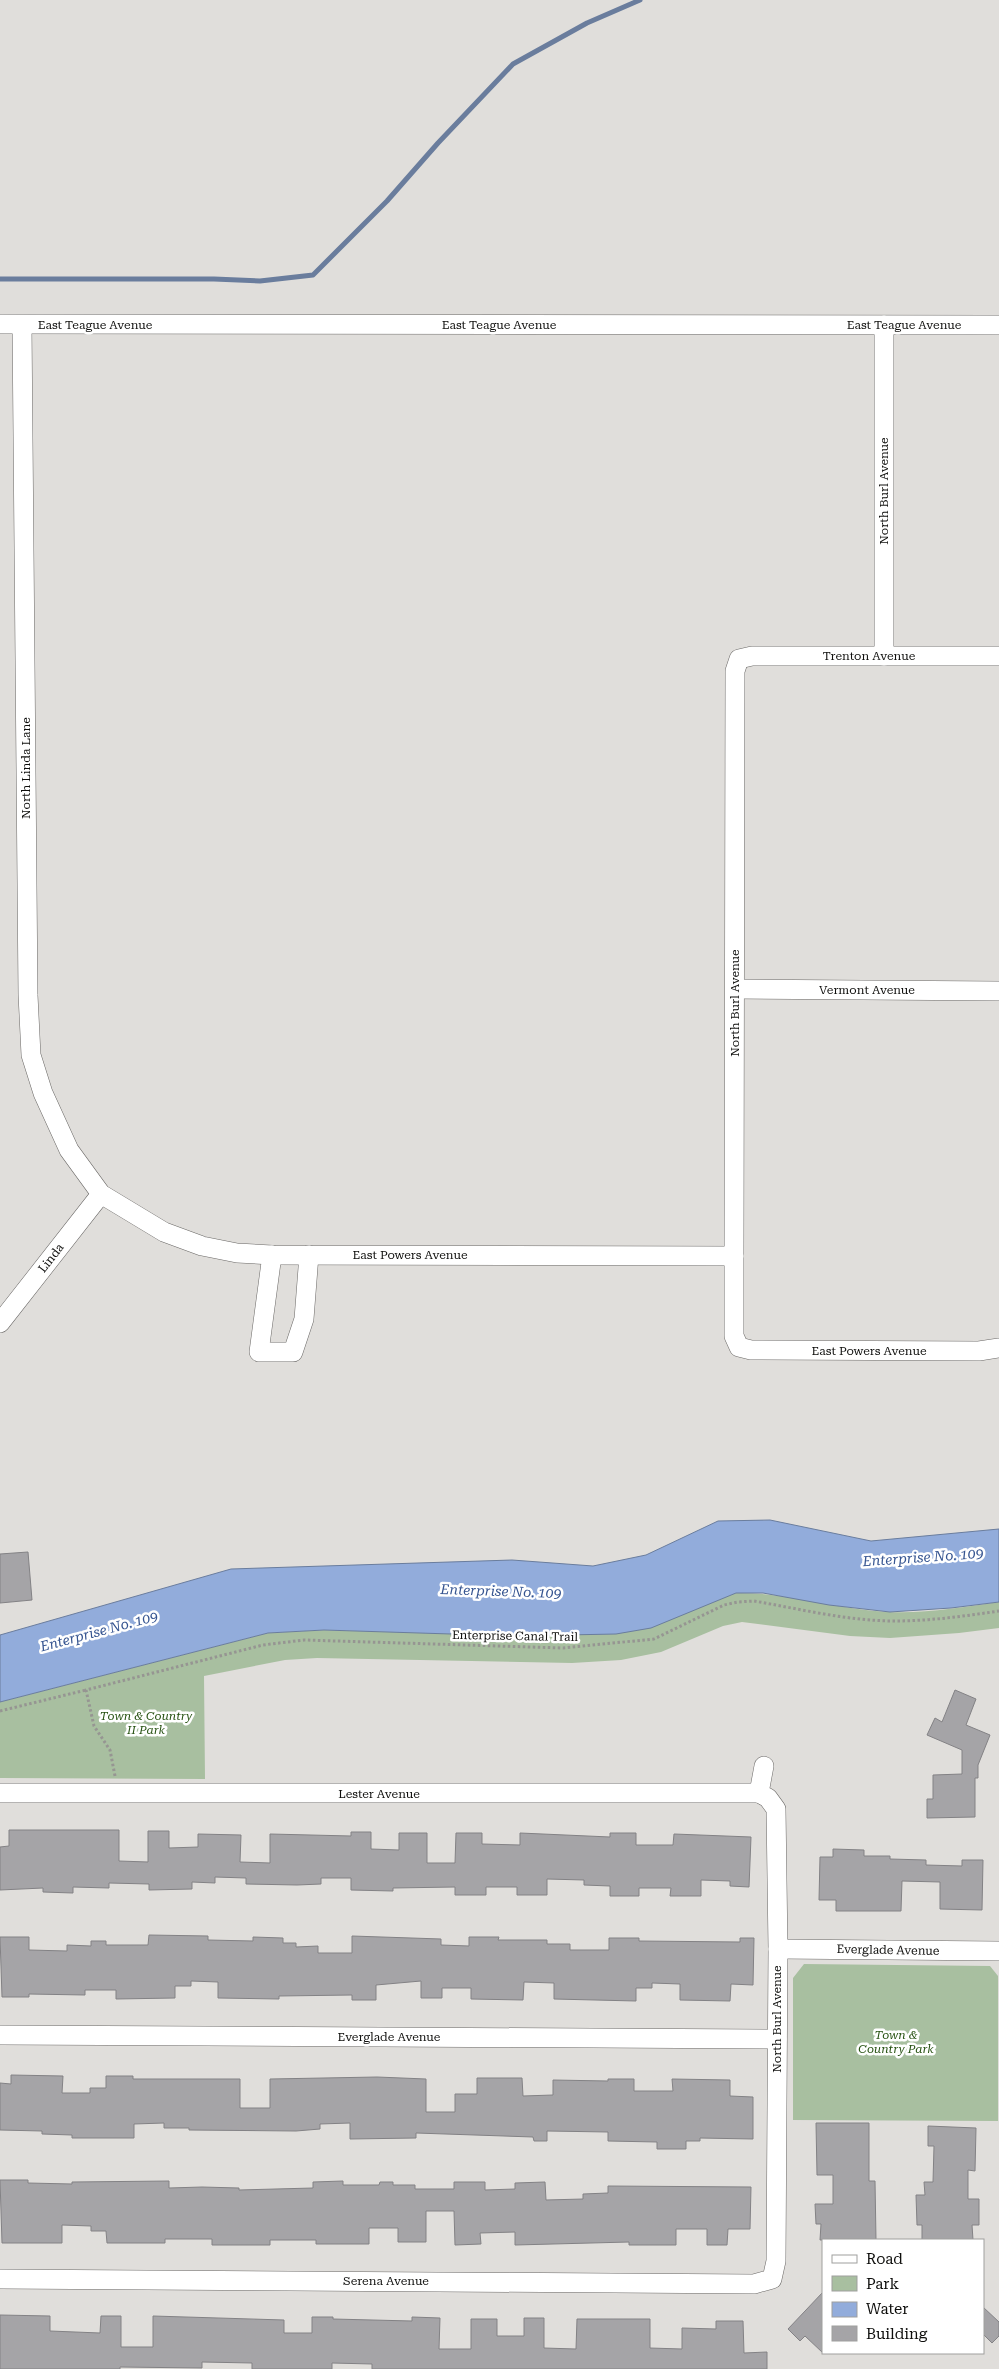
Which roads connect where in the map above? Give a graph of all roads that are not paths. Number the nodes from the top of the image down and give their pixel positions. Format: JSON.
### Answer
{"nodes":[{"id":1,"x":0,"y":324,"type":"edge"},
{"id":2,"x":22,"y":325,"type":"junction"},
{"id":3,"x":884,"y":325,"type":"junction"},
{"id":4,"x":999,"y":325,"type":"edge"},
{"id":5,"x":884,"y":656,"type":"junction"},
{"id":6,"x":999,"y":656,"type":"edge"},
{"id":7,"x":739,"y":659,"type":"joint"},
{"id":8,"x":735,"y":989,"type":"junction"},
{"id":9,"x":999,"y":991,"type":"edge"},
{"id":10,"x":101,"y":1194,"type":"junction"},
{"id":11,"x":272,"y":1255,"type":"junction"},
{"id":12,"x":310,"y":1255,"type":"junction"},
{"id":13,"x":734,"y":1256,"type":"junction"},
{"id":14,"x":0,"y":1322,"type":"edge"},
{"id":15,"x":739,"y":1347,"type":"joint"},
{"id":16,"x":999,"y":1348,"type":"edge"},
{"id":17,"x":764,"y":1766,"type":"dead end"},
{"id":18,"x":0,"y":1793,"type":"edge"},
{"id":19,"x":759,"y":1794,"type":"junction"},
{"id":20,"x":778,"y":1949,"type":"junction"},
{"id":21,"x":999,"y":1951,"type":"edge"},
{"id":22,"x":0,"y":2035,"type":"edge"},
{"id":23,"x":777,"y":2039,"type":"junction"},
{"id":24,"x":0,"y":2279,"type":"edge"},
{"id":25,"x":772,"y":2279,"type":"joint"}],
"edges":[{"from":1,"to":2,"type":"street","name":"East Teague Avenue"},
{"from":2,"to":3,"type":"street","name":"East Teague Avenue"},
{"from":2,"to":10,"type":"street","name":"North Linda Lane"},
{"from":3,"to":4,"type":"street","name":"East Teague Avenue"},
{"from":3,"to":5,"type":"street","name":"North Burl Avenue"},
{"from":5,"to":6,"type":"street","name":"Trenton Avenue"},
{"from":5,"to":7,"type":"street","name":"Trenton Avenue"},
{"from":7,"to":8,"type":"street","name":"North Burl Avenue"},
{"from":8,"to":9,"type":"street","name":"Vermont Avenue"},
{"from":8,"to":13,"type":"street","name":"North Burl Avenue"},
{"from":10,"to":11,"type":"street","name":"East Powers Avenue"},
{"from":10,"to":14,"type":"street","name":"Linda"},
{"from":11,"to":12,"type":"street","name":"East Powers Avenue"},
{"from":11,"to":12,"type":"street"},
{"from":12,"to":13,"type":"street","name":"East Powers Avenue"},
{"from":13,"to":15,"type":"street","name":"North Burl Avenue"},
{"from":15,"to":16,"type":"street","name":"East Powers Avenue"},
{"from":17,"to":19,"type":"street"},
{"from":18,"to":19,"type":"street","name":"Lester Avenue"},
{"from":19,"to":20,"type":"street","name":"North Burl Avenue"},
{"from":20,"to":21,"type":"street","name":"Everglade Avenue"},
{"from":20,"to":23,"type":"street","name":"North Burl Avenue"},
{"from":22,"to":23,"type":"street","name":"Everglade Avenue"},
{"from":23,"to":25,"type":"street","name":"North Burl Avenue"},
{"from":24,"to":25,"type":"street","name":"Serena Avenue"}]}
